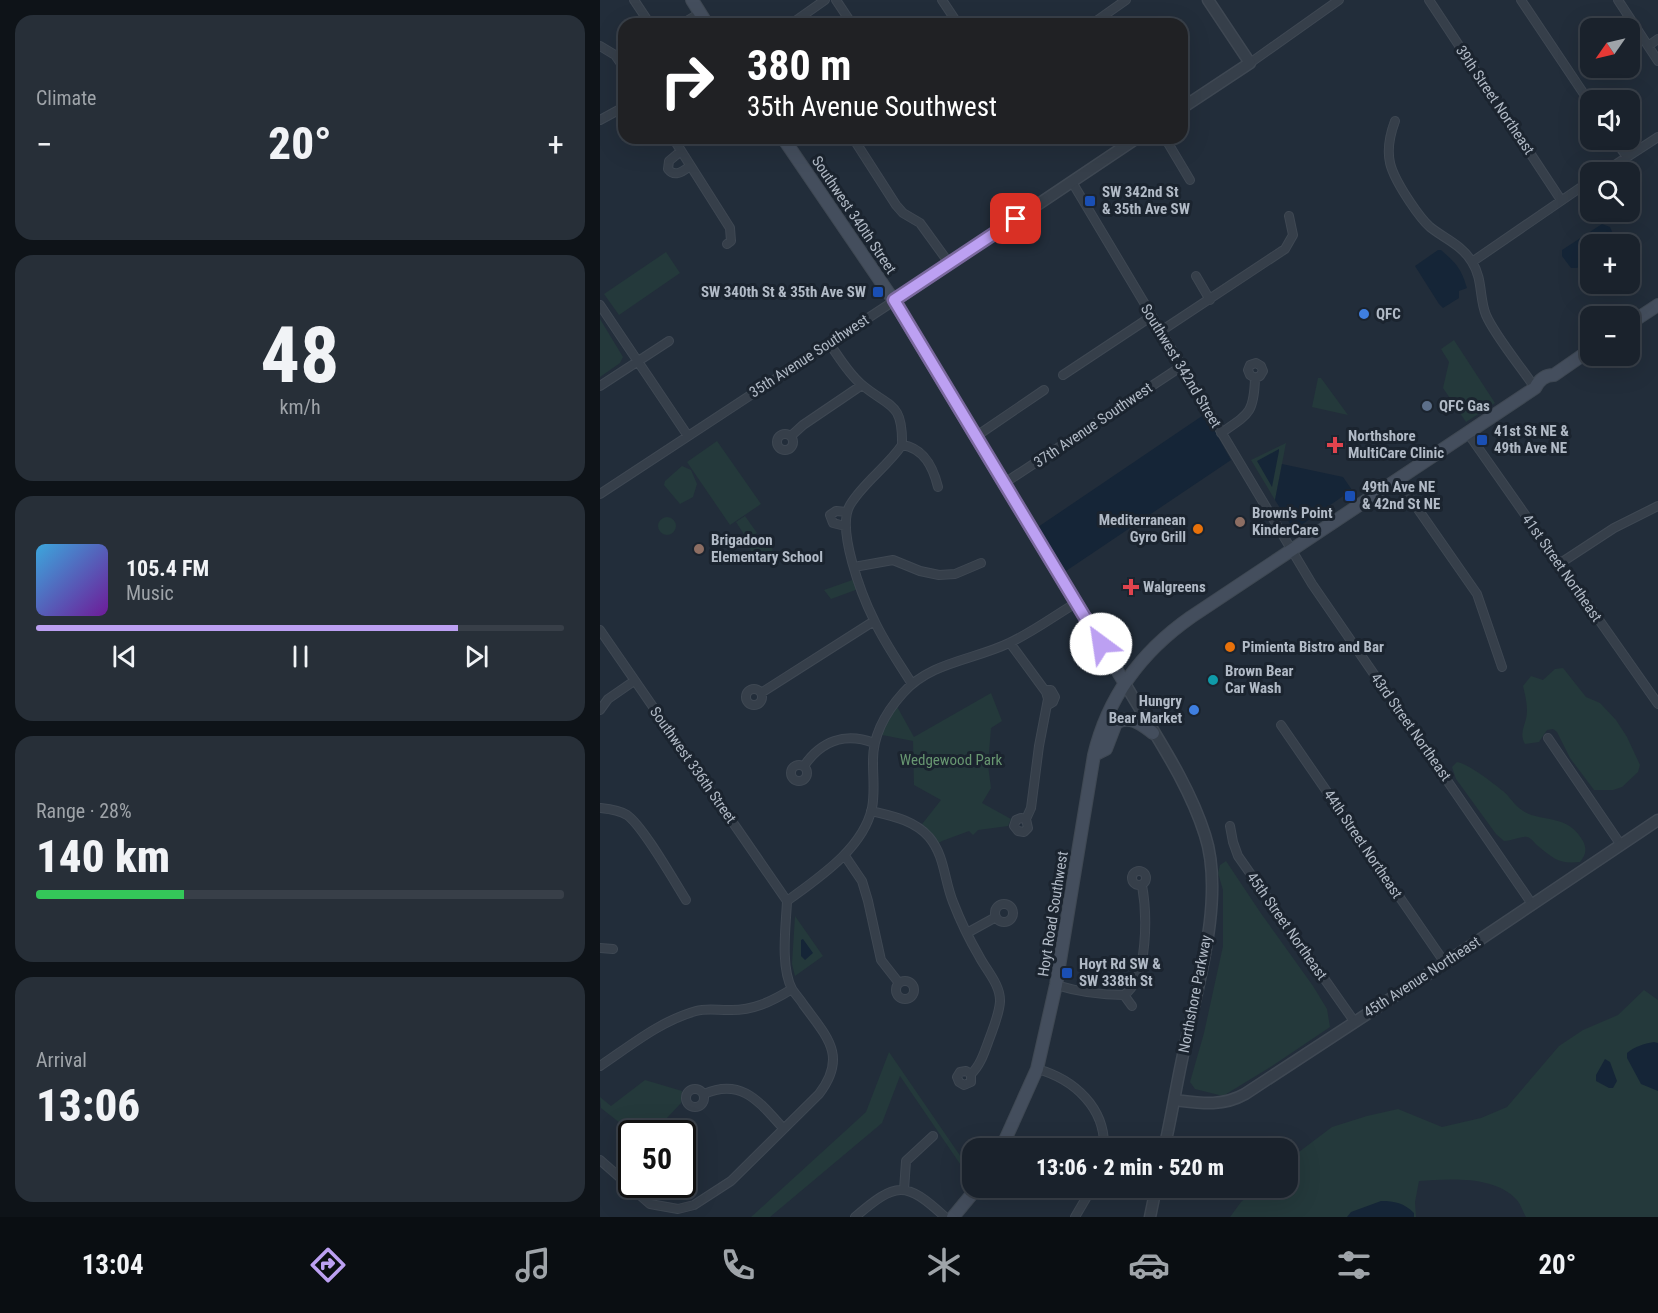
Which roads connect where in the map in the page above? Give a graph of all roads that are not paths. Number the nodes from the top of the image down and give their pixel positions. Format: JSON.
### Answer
{"nodes":[{"id":1,"x":634,"y":0,"type":"edge"},
{"id":2,"x":692,"y":0,"type":"edge"},
{"id":3,"x":825,"y":0,"type":"edge"},
{"id":4,"x":836,"y":0,"type":"edge"},
{"id":5,"x":942,"y":0,"type":"edge"},
{"id":6,"x":1126,"y":0,"type":"edge"},
{"id":7,"x":1208,"y":0,"type":"edge"},
{"id":8,"x":1339,"y":0,"type":"edge"},
{"id":9,"x":1428,"y":0,"type":"edge"},
{"id":10,"x":1521,"y":0,"type":"edge"},
{"id":11,"x":1618,"y":0,"type":"edge"},
{"id":12,"x":700,"y":13,"type":"junction"},
{"id":13,"x":646,"y":18,"type":"edge"},
{"id":14,"x":692,"y":18,"type":"edge"},
{"id":15,"x":703,"y":18,"type":"edge"},
{"id":16,"x":800,"y":18,"type":"edge"},
{"id":17,"x":848,"y":18,"type":"edge"},
{"id":18,"x":954,"y":18,"type":"edge"},
{"id":19,"x":1100,"y":18,"type":"edge"},
{"id":20,"x":1658,"y":39,"type":"edge"},
{"id":21,"x":600,"y":46,"type":"edge"},
{"id":22,"x":1648,"y":46,"type":"junction"},
{"id":23,"x":618,"y":59,"type":"edge"},
{"id":24,"x":1658,"y":61,"type":"edge"},
{"id":25,"x":1250,"y":63,"type":"junction"},
{"id":26,"x":1581,"y":90,"type":"edge"},
{"id":27,"x":1188,"y":104,"type":"edge"},
{"id":28,"x":618,"y":111,"type":"edge"},
{"id":29,"x":600,"y":120,"type":"edge"},
{"id":30,"x":1395,"y":121,"type":"dead end"},
{"id":31,"x":1658,"y":137,"type":"edge"},
{"id":32,"x":677,"y":144,"type":"edge"},
{"id":33,"x":787,"y":144,"type":"edge"},
{"id":34,"x":857,"y":144,"type":"edge"},
{"id":35,"x":1128,"y":144,"type":"edge"},
{"id":36,"x":1169,"y":144,"type":"edge"},
{"id":37,"x":1622,"y":150,"type":"edge"},
{"id":38,"x":681,"y":151,"type":"junction"},
{"id":39,"x":1627,"y":157,"type":"junction"},
{"id":40,"x":1619,"y":162,"type":"edge"},
{"id":41,"x":690,"y":166,"type":"junction"},
{"id":42,"x":1190,"y":180,"type":"dead end"},
{"id":43,"x":1072,"y":182,"type":"junction"},
{"id":44,"x":1580,"y":188,"type":"edge"},
{"id":45,"x":1561,"y":200,"type":"junction"},
{"id":46,"x":1289,"y":216,"type":"dead end"},
{"id":47,"x":727,"y":244,"type":"dead end"},
{"id":48,"x":1472,"y":262,"type":"junction"},
{"id":49,"x":949,"y":263,"type":"junction"},
{"id":50,"x":1196,"y":276,"type":"dead end"},
{"id":51,"x":894,"y":300,"type":"junction"},
{"id":52,"x":1210,"y":300,"type":"junction"},
{"id":53,"x":600,"y":305,"type":"edge"},
{"id":54,"x":1658,"y":305,"type":"edge"},
{"id":55,"x":1152,"y":316,"type":"junction"},
{"id":56,"x":1640,"y":317,"type":"edge"},
{"id":57,"x":1161,"y":331,"type":"junction"},
{"id":58,"x":669,"y":340,"type":"dead end"},
{"id":59,"x":829,"y":343,"type":"junction"},
{"id":60,"x":1580,"y":357,"type":"edge"},
{"id":61,"x":638,"y":361,"type":"junction"},
{"id":62,"x":1182,"y":366,"type":"junction"},
{"id":63,"x":1063,"y":375,"type":"dead end"},
{"id":64,"x":1255,"y":378,"type":"dead end"},
{"id":65,"x":862,"y":385,"type":"junction"},
{"id":66,"x":600,"y":386,"type":"edge"},
{"id":67,"x":1536,"y":388,"type":"junction"},
{"id":68,"x":1044,"y":390,"type":"dead end"},
{"id":69,"x":1467,"y":432,"type":"junction"},
{"id":70,"x":1221,"y":433,"type":"junction"},
{"id":71,"x":688,"y":436,"type":"junction"},
{"id":72,"x":791,"y":436,"type":"dead end"},
{"id":73,"x":975,"y":437,"type":"junction"},
{"id":74,"x":902,"y":446,"type":"junction"},
{"id":75,"x":1397,"y":479,"type":"junction"},
{"id":76,"x":1004,"y":484,"type":"junction"},
{"id":77,"x":938,"y":487,"type":"dead end"},
{"id":78,"x":600,"y":494,"type":"edge"},
{"id":79,"x":1658,"y":506,"type":"edge"},
{"id":80,"x":845,"y":519,"type":"junction"},
{"id":81,"x":1292,"y":550,"type":"junction"},
{"id":82,"x":981,"y":562,"type":"dead end"},
{"id":83,"x":1559,"y":564,"type":"junction"},
{"id":84,"x":854,"y":567,"type":"junction"},
{"id":85,"x":1076,"y":603,"type":"junction"},
{"id":86,"x":874,"y":621,"type":"junction"},
{"id":87,"x":600,"y":630,"type":"edge"},
{"id":88,"x":1010,"y":643,"type":"junction"},
{"id":89,"x":1502,"y":667,"type":"dead end"},
{"id":90,"x":634,"y":681,"type":"junction"},
{"id":91,"x":1124,"y":682,"type":"junction"},
{"id":92,"x":912,"y":684,"type":"junction"},
{"id":93,"x":761,"y":693,"type":"dead end"},
{"id":94,"x":1658,"y":704,"type":"edge"},
{"id":95,"x":600,"y":710,"type":"edge"},
{"id":96,"x":1281,"y":725,"type":"dead end"},
{"id":97,"x":1153,"y":733,"type":"junction"},
{"id":98,"x":1548,"y":738,"type":"dead end"},
{"id":99,"x":874,"y":743,"type":"junction"},
{"id":100,"x":1094,"y":755,"type":"junction"},
{"id":101,"x":804,"y":766,"type":"dead end"},
{"id":102,"x":600,"y":808,"type":"edge"},
{"id":103,"x":872,"y":811,"type":"junction"},
{"id":104,"x":1026,"y":819,"type":"dead end"},
{"id":105,"x":1658,"y":820,"type":"edge"},
{"id":106,"x":1230,"y":826,"type":"dead end"},
{"id":107,"x":1206,"y":838,"type":"joint"},
{"id":108,"x":1621,"y":845,"type":"junction"},
{"id":109,"x":844,"y":856,"type":"junction"},
{"id":110,"x":1142,"y":885,"type":"dead end"},
{"id":111,"x":686,"y":900,"type":"dead end"},
{"id":112,"x":787,"y":901,"type":"junction"},
{"id":113,"x":1532,"y":904,"type":"junction"},
{"id":114,"x":996,"y":917,"type":"dead end"},
{"id":115,"x":967,"y":933,"type":"junction"},
{"id":116,"x":600,"y":948,"type":"edge"},
{"id":117,"x":613,"y":949,"type":"dead end"},
{"id":118,"x":1444,"y":963,"type":"junction"},
{"id":119,"x":899,"y":983,"type":"dead end"},
{"id":120,"x":1056,"y":985,"type":"junction"},
{"id":121,"x":792,"y":989,"type":"junction"},
{"id":122,"x":1124,"y":995,"type":"junction"},
{"id":123,"x":1132,"y":1006,"type":"dead end"},
{"id":124,"x":1354,"y":1021,"type":"junction"},
{"id":125,"x":600,"y":1066,"type":"edge"},
{"id":126,"x":1037,"y":1069,"type":"junction"},
{"id":127,"x":971,"y":1074,"type":"dead end"},
{"id":128,"x":704,"y":1094,"type":"dead end"},
{"id":129,"x":1175,"y":1100,"type":"junction"},
{"id":130,"x":783,"y":1128,"type":"junction"},
{"id":131,"x":933,"y":1136,"type":"dead end"},
{"id":132,"x":1006,"y":1138,"type":"edge"},
{"id":133,"x":1103,"y":1138,"type":"edge"},
{"id":134,"x":1166,"y":1138,"type":"edge"},
{"id":135,"x":600,"y":1161,"type":"edge"},
{"id":136,"x":904,"y":1190,"type":"junction"},
{"id":137,"x":969,"y":1198,"type":"edge"},
{"id":138,"x":1085,"y":1198,"type":"edge"},
{"id":139,"x":1154,"y":1198,"type":"edge"},
{"id":140,"x":855,"y":1217,"type":"edge"},
{"id":141,"x":945,"y":1217,"type":"edge"},
{"id":142,"x":953,"y":1217,"type":"edge"},
{"id":143,"x":1073,"y":1217,"type":"edge"},
{"id":144,"x":1150,"y":1217,"type":"edge"}],
"edges":[{"from":1,"to":13,"type":"street"},
{"from":2,"to":12,"type":"main road"},
{"from":3,"to":16,"type":"street"},
{"from":4,"to":17,"type":"street"},
{"from":5,"to":18,"type":"street"},
{"from":6,"to":19,"type":"street"},
{"from":7,"to":25,"type":"street"},
{"from":8,"to":25,"type":"street"},
{"from":9,"to":45,"type":"street","name":"39th Street Northeast"},
{"from":10,"to":26,"type":"street"},
{"from":11,"to":22,"type":"street"},
{"from":12,"to":14,"type":"street"},
{"from":12,"to":15,"type":"main road"},
{"from":20,"to":22,"type":"street"},
{"from":21,"to":23,"type":"street"},
{"from":22,"to":24,"type":"street"},
{"from":25,"to":27,"type":"street"},
{"from":28,"to":29,"type":"street"},
{"from":30,"to":48,"type":"street"},
{"from":31,"to":39,"type":"street"},
{"from":32,"to":38,"type":"street"},
{"from":33,"to":51,"type":"main road","name":"Southwest 340th Street"},
{"from":34,"to":49,"type":"street"},
{"from":35,"to":43,"type":"street","name":"35th Avenue Southwest"},
{"from":36,"to":42,"type":"street"},
{"from":37,"to":39,"type":"street"},
{"from":38,"to":41,"type":"street"},
{"from":38,"to":41,"type":"street"},
{"from":39,"to":40,"type":"street"},
{"from":41,"to":47,"type":"street"},
{"from":43,"to":49,"type":"street","name":"35th Avenue Southwest"},
{"from":43,"to":55,"type":"street","name":"Southwest 342nd Street"},
{"from":44,"to":45,"type":"street"},
{"from":45,"to":48,"type":"street"},
{"from":46,"to":52,"type":"street"},
{"from":48,"to":67,"type":"street"},
{"from":49,"to":51,"type":"street","name":"35th Avenue Southwest"},
{"from":50,"to":52,"type":"street"},
{"from":51,"to":59,"type":"street","name":"35th Avenue Southwest"},
{"from":51,"to":73,"type":"main road","name":"Southwest 340th Street"},
{"from":52,"to":57,"type":"street"},
{"from":53,"to":61,"type":"street"},
{"from":54,"to":56,"type":"main road"},
{"from":55,"to":57,"type":"street","name":"Southwest 342nd Street"},
{"from":55,"to":63,"type":"street"},
{"from":57,"to":62,"type":"street","name":"Southwest 342nd Street"},
{"from":58,"to":61,"type":"street"},
{"from":59,"to":65,"type":"street"},
{"from":59,"to":71,"type":"street","name":"35th Avenue Southwest"},
{"from":60,"to":67,"type":"main road","name":"Hoyt Road Southwest"},
{"from":61,"to":66,"type":"street"},
{"from":61,"to":71,"type":"street"},
{"from":62,"to":70,"type":"street","name":"Southwest 342nd Street"},
{"from":62,"to":76,"type":"street","name":"37th Avenue Southwest"},
{"from":64,"to":70,"type":"street"},
{"from":65,"to":72,"type":"street"},
{"from":65,"to":74,"type":"street"},
{"from":67,"to":69,"type":"main road","name":"Hoyt Road Southwest"},
{"from":68,"to":73,"type":"street"},
{"from":69,"to":75,"type":"main road","name":"Hoyt Road Southwest"},
{"from":69,"to":83,"type":"street","name":"41st Street Northeast"},
{"from":70,"to":81,"type":"street","name":"Southwest 342nd Street"},
{"from":71,"to":78,"type":"street","name":"35th Avenue Southwest"},
{"from":73,"to":76,"type":"main road","name":"Southwest 340th Street"},
{"from":74,"to":77,"type":"street"},
{"from":74,"to":80,"type":"street"},
{"from":75,"to":81,"type":"main road","name":"Hoyt Road Southwest"},
{"from":75,"to":89,"type":"street"},
{"from":76,"to":85,"type":"main road","name":"Southwest 340th Street"},
{"from":79,"to":83,"type":"street"},
{"from":80,"to":80,"type":"street"},
{"from":80,"to":84,"type":"street"},
{"from":81,"to":91,"type":"main road","name":"Hoyt Road Southwest"},
{"from":81,"to":113,"type":"street","name":"43rd Street Northeast"},
{"from":82,"to":84,"type":"street"},
{"from":83,"to":94,"type":"street","name":"41st Street Northeast"},
{"from":84,"to":86,"type":"street"},
{"from":85,"to":88,"type":"street"},
{"from":85,"to":91,"type":"main road","name":"Southwest 340th Street"},
{"from":86,"to":92,"type":"street"},
{"from":86,"to":93,"type":"street"},
{"from":87,"to":90,"type":"street","name":"Southwest 336th Street"},
{"from":88,"to":92,"type":"street"},
{"from":88,"to":104,"type":"street"},
{"from":90,"to":95,"type":"street"},
{"from":90,"to":112,"type":"street","name":"Southwest 336th Street"},
{"from":91,"to":97,"type":"street","name":"Southwest 340th Street"},
{"from":91,"to":100,"type":"main road","name":"Hoyt Road Southwest"},
{"from":92,"to":99,"type":"street"},
{"from":96,"to":118,"type":"street","name":"44th Street Northeast"},
{"from":97,"to":100,"type":"main road"},
{"from":97,"to":107,"type":"street","name":"Southwest 340th Street"},
{"from":98,"to":108,"type":"street"},
{"from":99,"to":101,"type":"street"},
{"from":99,"to":103,"type":"street"},
{"from":100,"to":120,"type":"main road","name":"Hoyt Road Southwest"},
{"from":102,"to":111,"type":"street"},
{"from":103,"to":109,"type":"street"},
{"from":103,"to":115,"type":"street"},
{"from":105,"to":108,"type":"street","name":"45th Avenue Northeast"},
{"from":106,"to":124,"type":"street","name":"45th Street Northeast"},
{"from":107,"to":129,"type":"street","name":"Northshore Parkway"},
{"from":108,"to":113,"type":"street","name":"45th Avenue Northeast"},
{"from":109,"to":112,"type":"street"},
{"from":109,"to":119,"type":"street"},
{"from":110,"to":122,"type":"street"},
{"from":112,"to":121,"type":"street"},
{"from":113,"to":118,"type":"street","name":"45th Avenue Northeast"},
{"from":114,"to":115,"type":"street"},
{"from":115,"to":127,"type":"street"},
{"from":116,"to":117,"type":"street"},
{"from":118,"to":124,"type":"street","name":"45th Avenue Northeast"},
{"from":120,"to":122,"type":"street"},
{"from":120,"to":126,"type":"main road","name":"Hoyt Road Southwest"},
{"from":121,"to":125,"type":"street"},
{"from":121,"to":130,"type":"street"},
{"from":122,"to":123,"type":"street"},
{"from":124,"to":129,"type":"street","name":"45th Avenue Northeast"},
{"from":126,"to":132,"type":"main road","name":"Hoyt Road Southwest"},
{"from":126,"to":133,"type":"street"},
{"from":128,"to":130,"type":"street"},
{"from":129,"to":134,"type":"street","name":"Northshore Parkway"},
{"from":130,"to":135,"type":"street"},
{"from":131,"to":136,"type":"street"},
{"from":136,"to":140,"type":"street"},
{"from":136,"to":141,"type":"street"},
{"from":137,"to":142,"type":"main road"},
{"from":138,"to":143,"type":"street"},
{"from":139,"to":144,"type":"street"}]}
